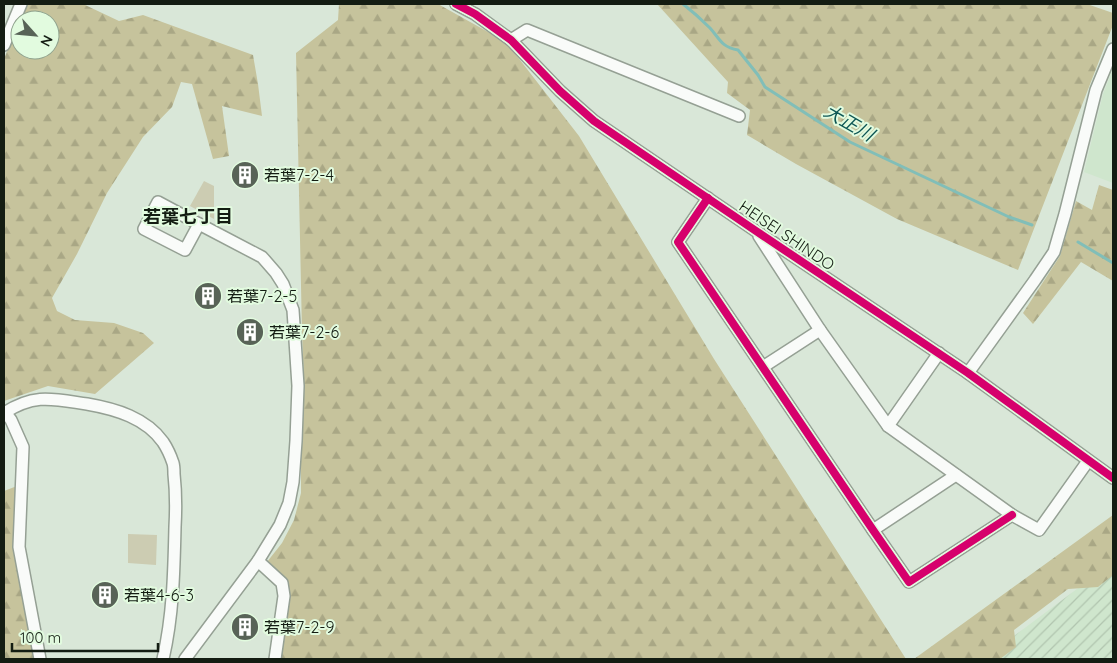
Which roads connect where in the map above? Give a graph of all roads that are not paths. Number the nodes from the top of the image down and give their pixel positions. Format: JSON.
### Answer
{"nodes":[{"id":1,"x":21,"y":4,"type":"edge"},
{"id":2,"x":456,"y":4,"type":"edge"},
{"id":3,"x":511,"y":40,"type":"junction"},
{"id":4,"x":4,"y":45,"type":"edge"},
{"id":5,"x":1113,"y":48,"type":"edge"},
{"id":6,"x":739,"y":116,"type":"dead end"},
{"id":7,"x":708,"y":198,"type":"junction"},
{"id":8,"x":199,"y":224,"type":"junction"},
{"id":9,"x":756,"y":231,"type":"junction"},
{"id":10,"x":820,"y":330,"type":"junction"},
{"id":11,"x":939,"y":353,"type":"junction"},
{"id":12,"x":763,"y":367,"type":"junction"},
{"id":13,"x":968,"y":373,"type":"junction"},
{"id":14,"x":4,"y":413,"type":"edge"},
{"id":15,"x":888,"y":426,"type":"junction"},
{"id":16,"x":1088,"y":461,"type":"junction"},
{"id":17,"x":956,"y":475,"type":"junction"},
{"id":18,"x":1113,"y":478,"type":"edge"},
{"id":19,"x":1012,"y":515,"type":"junction"},
{"id":20,"x":873,"y":530,"type":"junction"},
{"id":21,"x":258,"y":561,"type":"junction"},
{"id":22,"x":40,"y":659,"type":"edge"},
{"id":23,"x":163,"y":659,"type":"edge"},
{"id":24,"x":185,"y":659,"type":"edge"},
{"id":25,"x":275,"y":659,"type":"edge"}],
"edges":[{"from":1,"to":4,"type":"street"},
{"from":2,"to":3,"type":"street","name":"HEISEI SHINDO"},
{"from":3,"to":6,"type":"street"},
{"from":3,"to":7,"type":"street","name":"HEISEI SHINDO"},
{"from":5,"to":13,"type":"street"},
{"from":7,"to":9,"type":"street","name":"HEISEI SHINDO"},
{"from":7,"to":12,"type":"street"},
{"from":8,"to":8,"type":"street"},
{"from":8,"to":21,"type":"street"},
{"from":9,"to":10,"type":"street"},
{"from":9,"to":11,"type":"street","name":"HEISEI SHINDO"},
{"from":10,"to":12,"type":"street"},
{"from":10,"to":15,"type":"street"},
{"from":11,"to":13,"type":"street","name":"HEISEI SHINDO"},
{"from":11,"to":15,"type":"street"},
{"from":12,"to":20,"type":"street"},
{"from":13,"to":16,"type":"street","name":"HEISEI SHINDO"},
{"from":14,"to":22,"type":"street"},
{"from":14,"to":23,"type":"street"},
{"from":15,"to":17,"type":"street"},
{"from":16,"to":18,"type":"street","name":"HEISEI SHINDO"},
{"from":16,"to":19,"type":"street"},
{"from":17,"to":19,"type":"street"},
{"from":17,"to":20,"type":"street"},
{"from":19,"to":20,"type":"street"},
{"from":21,"to":24,"type":"street"},
{"from":21,"to":25,"type":"street"}]}
